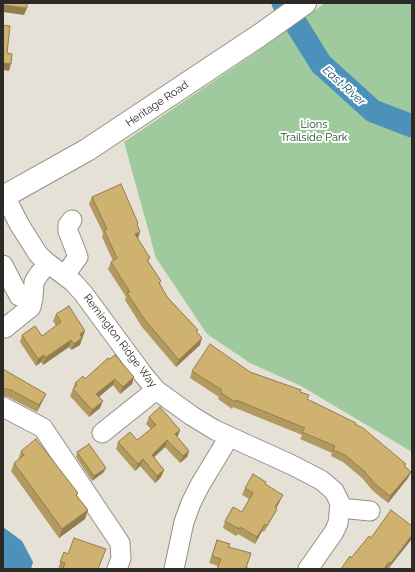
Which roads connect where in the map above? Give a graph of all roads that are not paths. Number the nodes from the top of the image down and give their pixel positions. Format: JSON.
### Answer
{"nodes":[{"id":1,"x":305,"y":3,"type":"edge"},
{"id":2,"x":4,"y":197,"type":"edge"},
{"id":3,"x":72,"y":220,"type":"dead end"},
{"id":4,"x":48,"y":264,"type":"junction"},
{"id":5,"x":3,"y":265,"type":"edge"},
{"id":6,"x":65,"y":276,"type":"junction"},
{"id":7,"x":33,"y":295,"type":"junction"},
{"id":8,"x":6,"y":328,"type":"dead end"},
{"id":9,"x":156,"y":390,"type":"junction"},
{"id":10,"x":3,"y":407,"type":"edge"},
{"id":11,"x":102,"y":433,"type":"dead end"},
{"id":12,"x":228,"y":437,"type":"junction"},
{"id":13,"x":340,"y":508,"type":"junction"},
{"id":14,"x":370,"y":511,"type":"dead end"},
{"id":15,"x":117,"y":569,"type":"edge"},
{"id":16,"x":174,"y":569,"type":"edge"},
{"id":17,"x":308,"y":569,"type":"edge"}],
"edges":[{"from":1,"to":2,"type":"main road","name":"Heritage Road"},
{"from":2,"to":4,"type":"street","name":"Remington Ridge Way"},
{"from":3,"to":6,"type":"street"},
{"from":4,"to":6,"type":"street","name":"Remington Ridge Way"},
{"from":4,"to":7,"type":"street"},
{"from":5,"to":7,"type":"street"},
{"from":6,"to":9,"type":"street","name":"Remington Ridge Way"},
{"from":7,"to":8,"type":"street"},
{"from":9,"to":11,"type":"street"},
{"from":9,"to":12,"type":"street","name":"Remington Ridge Way"},
{"from":10,"to":15,"type":"street"},
{"from":12,"to":13,"type":"street","name":"Remington Ridge Way"},
{"from":12,"to":16,"type":"street"},
{"from":13,"to":14,"type":"street"},
{"from":13,"to":17,"type":"street"}]}
